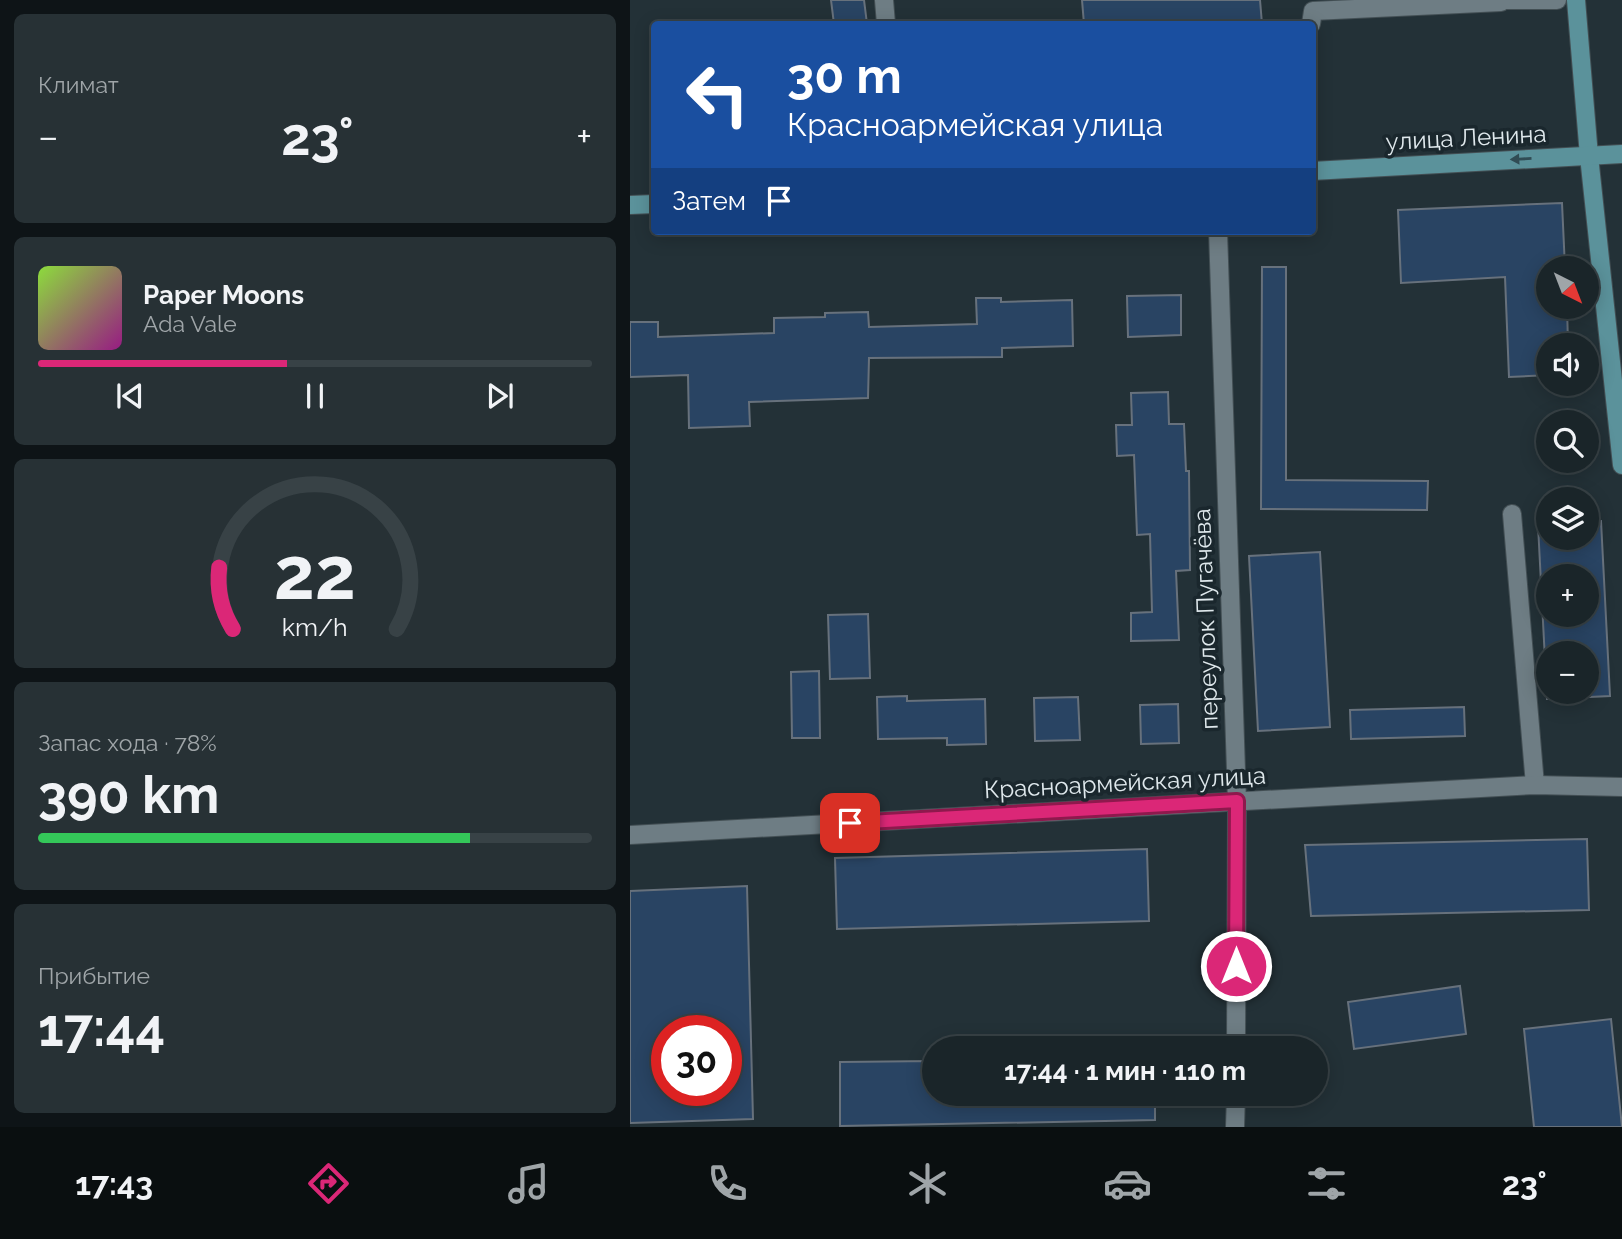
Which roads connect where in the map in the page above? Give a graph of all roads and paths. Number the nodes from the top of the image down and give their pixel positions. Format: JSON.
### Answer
{"nodes":[{"id":1,"x":884,"y":0,"type":"edge"},
{"id":2,"x":1557,"y":0,"type":"edge"},
{"id":3,"x":1576,"y":0,"type":"edge"},
{"id":4,"x":1501,"y":1,"type":"edge"},
{"id":5,"x":886,"y":21,"type":"edge"},
{"id":6,"x":1311,"y":21,"type":"edge"},
{"id":7,"x":1622,"y":154,"type":"edge"},
{"id":8,"x":1589,"y":156,"type":"junction"},
{"id":9,"x":1316,"y":171,"type":"edge"},
{"id":10,"x":651,"y":204,"type":"edge"},
{"id":11,"x":630,"y":205,"type":"edge"},
{"id":12,"x":1218,"y":235,"type":"edge"},
{"id":13,"x":1622,"y":465,"type":"edge"},
{"id":14,"x":1512,"y":514,"type":"dead end"},
{"id":15,"x":1535,"y":785,"type":"junction"},
{"id":16,"x":1622,"y":787,"type":"edge"},
{"id":17,"x":1237,"y":801,"type":"junction"},
{"id":18,"x":630,"y":835,"type":"edge"},
{"id":19,"x":1236,"y":1036,"type":"edge"},
{"id":20,"x":1236,"y":1106,"type":"edge"},
{"id":21,"x":1236,"y":1127,"type":"edge"}],
"edges":[{"from":1,"to":5,"type":"street"},
{"from":2,"to":4,"type":"street"},
{"from":3,"to":8,"type":"main road"},
{"from":4,"to":6,"type":"street"},
{"from":7,"to":8,"type":"main road","name":"улица Ленина"},
{"from":8,"to":9,"type":"main road","name":"улица Ленина","one_way":true},
{"from":8,"to":13,"type":"main road"},
{"from":10,"to":11,"type":"main road"},
{"from":12,"to":17,"type":"street","name":"переулок Пугачёва"},
{"from":14,"to":15,"type":"street"},
{"from":15,"to":16,"type":"street","name":"Красноармейская улица"},
{"from":15,"to":17,"type":"street","name":"Красноармейская улица"},
{"from":17,"to":18,"type":"street","name":"Красноармейская улица"},
{"from":17,"to":19,"type":"street","name":"переулок Пугачёва"},
{"from":20,"to":21,"type":"street"}]}
